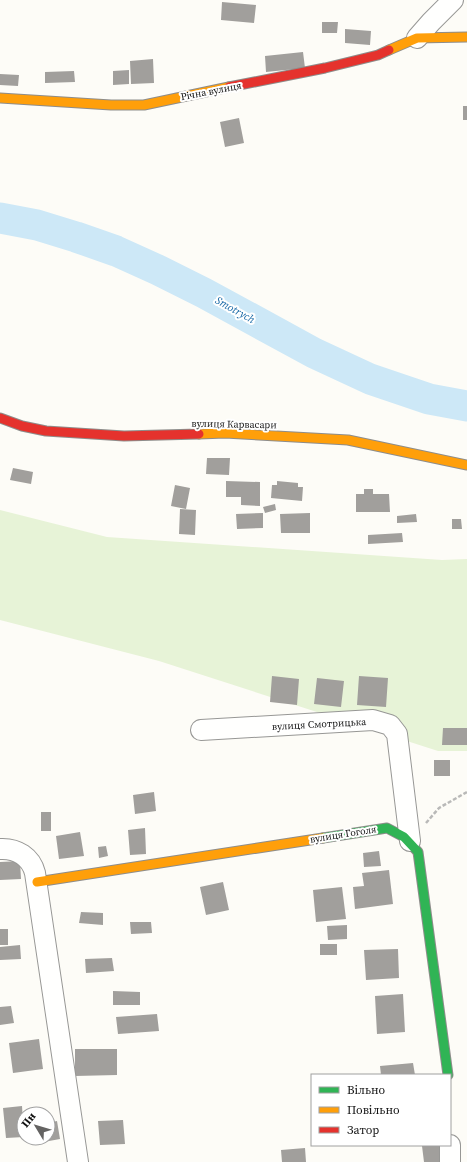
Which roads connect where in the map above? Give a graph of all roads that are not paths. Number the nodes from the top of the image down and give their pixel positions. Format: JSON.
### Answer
{"nodes":[{"id":1,"x":453,"y":0,"type":"edge"},
{"id":2,"x":467,"y":37,"type":"edge"},
{"id":3,"x":417,"y":38,"type":"junction"},
{"id":4,"x":0,"y":98,"type":"edge"},
{"id":5,"x":0,"y":418,"type":"edge"},
{"id":6,"x":467,"y":465,"type":"edge"},
{"id":7,"x":201,"y":730,"type":"dead end"},
{"id":8,"x":410,"y":841,"type":"junction"},
{"id":9,"x":0,"y":849,"type":"edge"},
{"id":10,"x":37,"y":882,"type":"junction"},
{"id":11,"x":448,"y":1074,"type":"edge"},
{"id":12,"x":450,"y":1146,"type":"edge"},
{"id":13,"x":78,"y":1162,"type":"edge"},
{"id":14,"x":450,"y":1162,"type":"edge"}],
"edges":[{"from":1,"to":3,"type":"street","name":"Річна вулиця"},
{"from":2,"to":3,"type":"street","name":"Річна вулиця"},
{"from":3,"to":4,"type":"street","name":"Річна вулиця"},
{"from":5,"to":6,"type":"street","name":"вулиця Карвасари"},
{"from":7,"to":8,"type":"street","name":"вулиця Смотрицька"},
{"from":8,"to":10,"type":"street","name":"вулиця Гоголя"},
{"from":8,"to":11,"type":"street"},
{"from":9,"to":10,"type":"street"},
{"from":10,"to":13,"type":"street"},
{"from":12,"to":14,"type":"street"}]}
